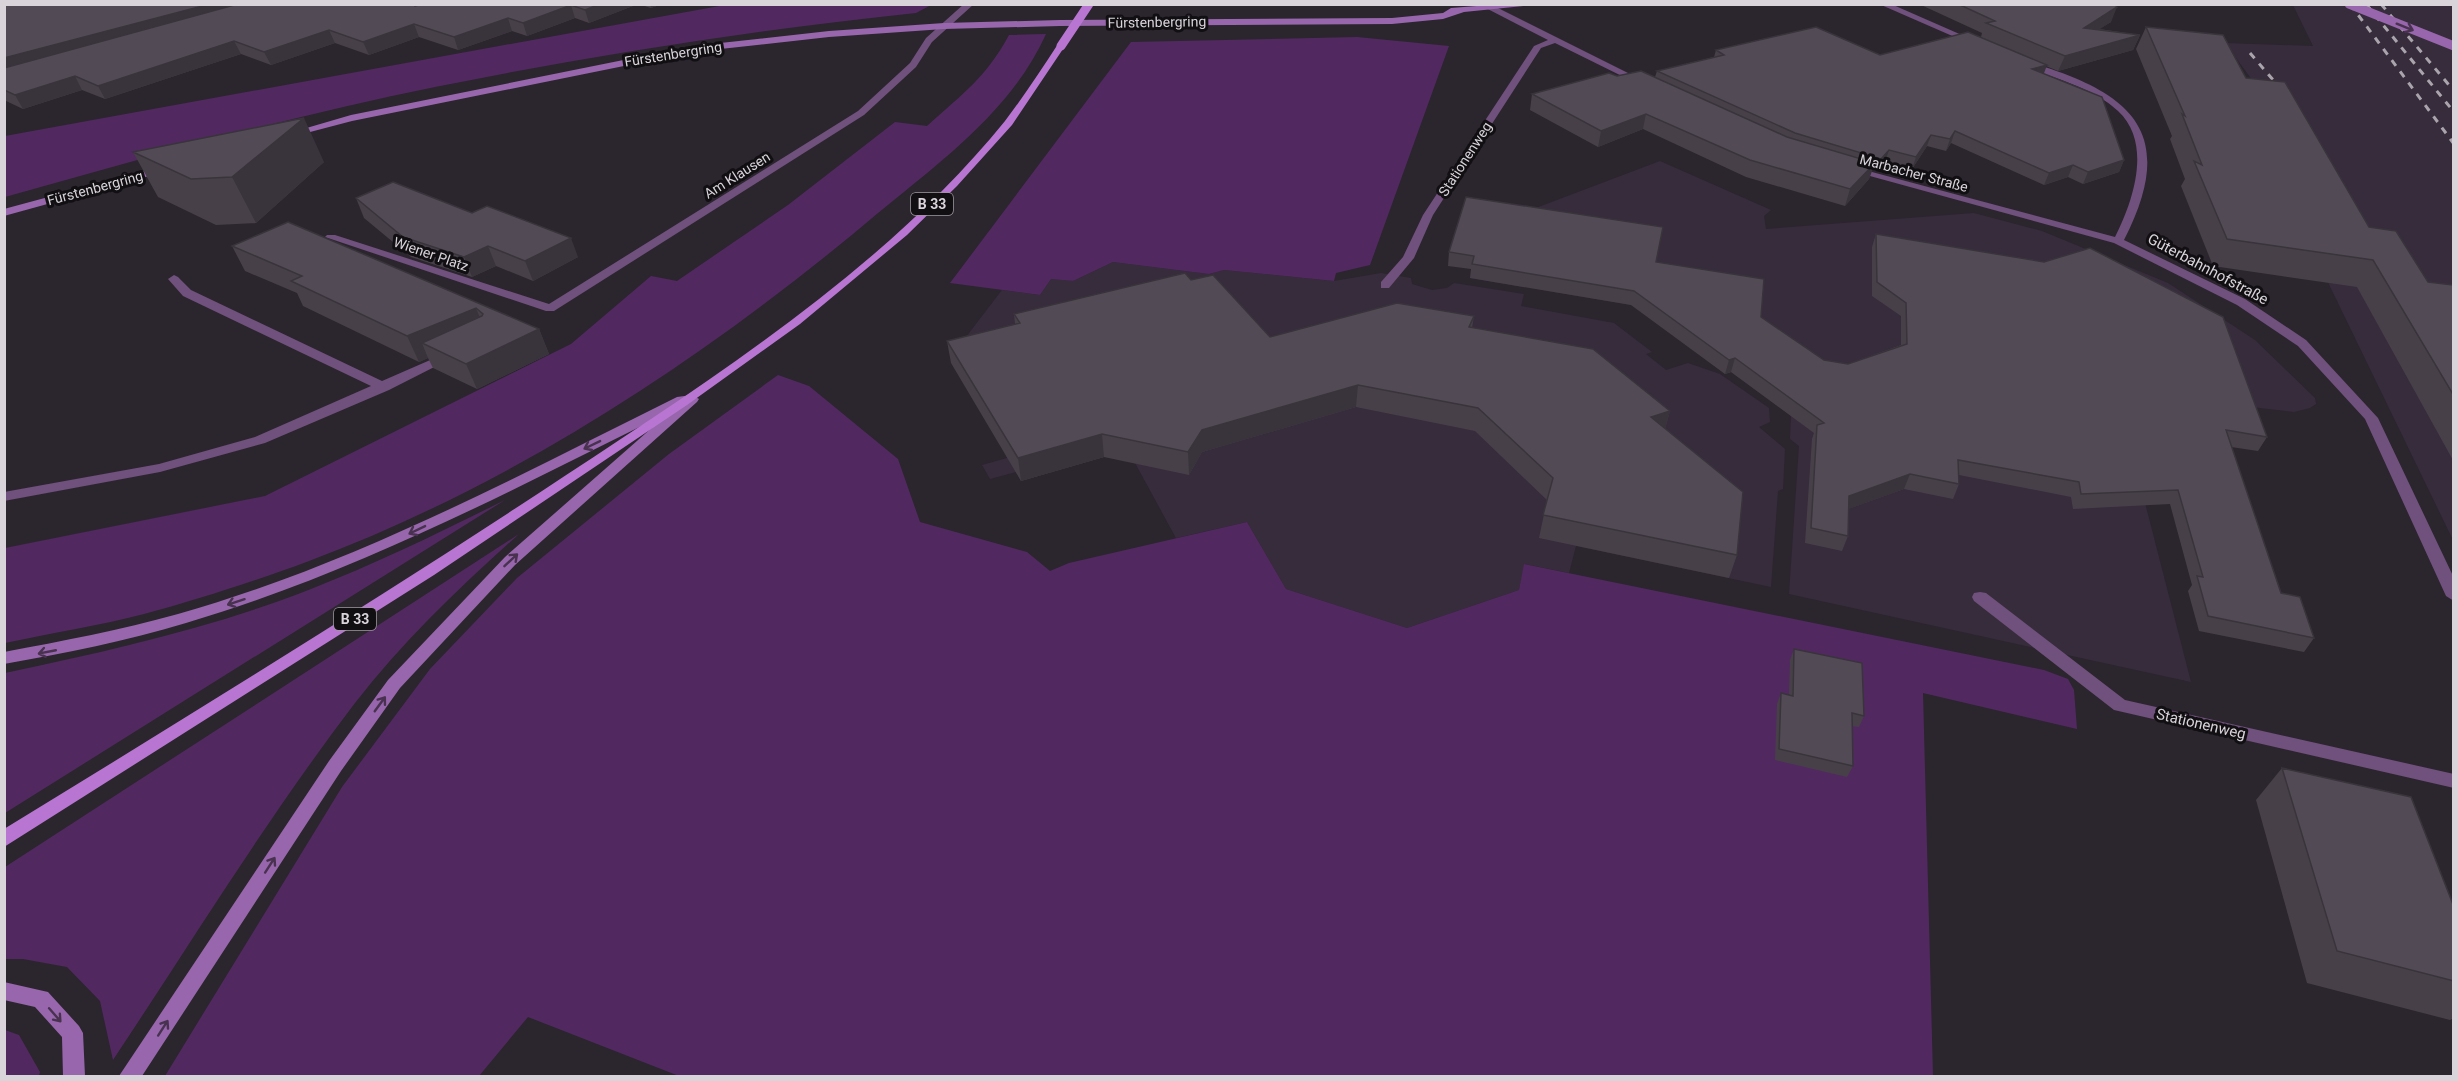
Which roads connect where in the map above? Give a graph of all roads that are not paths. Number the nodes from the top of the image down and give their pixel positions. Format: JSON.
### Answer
{"nodes":[{"id":1,"x":970,"y":4,"type":"edge"},
{"id":2,"x":1089,"y":4,"type":"edge"},
{"id":3,"x":1482,"y":4,"type":"edge"},
{"id":4,"x":1540,"y":4,"type":"edge"},
{"id":5,"x":1883,"y":4,"type":"edge"},
{"id":6,"x":2377,"y":4,"type":"edge"},
{"id":7,"x":2352,"y":5,"type":"edge"},
{"id":8,"x":1494,"y":9,"type":"junction"},
{"id":9,"x":944,"y":26,"type":"junction"},
{"id":10,"x":2454,"y":36,"type":"edge"},
{"id":11,"x":1553,"y":41,"type":"junction"},
{"id":12,"x":1984,"y":46,"type":"edge"},
{"id":13,"x":2454,"y":46,"type":"edge"},
{"id":14,"x":2018,"y":60,"type":"edge"},
{"id":15,"x":1652,"y":87,"type":"edge"},
{"id":16,"x":279,"y":137,"type":"edge"},
{"id":17,"x":170,"y":167,"type":"edge"},
{"id":18,"x":1842,"y":167,"type":"edge"},
{"id":19,"x":4,"y":213,"type":"edge"},
{"id":20,"x":332,"y":237,"type":"dead end"},
{"id":21,"x":2118,"y":241,"type":"junction"},
{"id":22,"x":174,"y":279,"type":"dead end"},
{"id":23,"x":1385,"y":285,"type":"dead end"},
{"id":24,"x":522,"y":300,"type":"joint"},
{"id":25,"x":465,"y":349,"type":"edge"},
{"id":26,"x":706,"y":386,"type":"junction"},
{"id":27,"x":384,"y":387,"type":"junction"},
{"id":28,"x":4,"y":497,"type":"edge"},
{"id":29,"x":2454,"y":596,"type":"edge"},
{"id":30,"x":1980,"y":597,"type":"dead end"},
{"id":31,"x":4,"y":658,"type":"edge"},
{"id":32,"x":2454,"y":781,"type":"edge"},
{"id":33,"x":4,"y":839,"type":"edge"},
{"id":34,"x":4,"y":991,"type":"edge"},
{"id":35,"x":74,"y":1077,"type":"edge"},
{"id":36,"x":130,"y":1077,"type":"edge"}],
"edges":[{"from":1,"to":9,"type":"street","name":"Am Klausen"},
{"from":2,"to":26,"type":"main road","number":"B 33","bridge":true},
{"from":3,"to":8,"type":"street"},
{"from":4,"to":8,"type":"street","name":"Fürstenbergring"},
{"from":5,"to":12,"type":"street"},
{"from":6,"to":10,"type":"street"},
{"from":7,"to":13,"type":"street","one_way":true,"bridge":true},
{"from":8,"to":9,"type":"street","name":"Fürstenbergring"},
{"from":8,"to":11,"type":"street"},
{"from":9,"to":16,"type":"street","name":"Fürstenbergring"},
{"from":9,"to":24,"type":"street","name":"Am Klausen"},
{"from":11,"to":15,"type":"street"},
{"from":11,"to":23,"type":"street","name":"Stationenweg"},
{"from":14,"to":21,"type":"street"},
{"from":17,"to":19,"type":"street","name":"Fürstenbergring"},
{"from":18,"to":21,"type":"street","name":"Marbacher Straße"},
{"from":20,"to":24,"type":"street","name":"Wiener Platz"},
{"from":21,"to":29,"type":"street","name":"Güterbahnhofstraße"},
{"from":22,"to":27,"type":"street"},
{"from":25,"to":27,"type":"street"},
{"from":26,"to":31,"type":"street","one_way":true},
{"from":26,"to":33,"type":"main road","number":"B 33"},
{"from":36,"to":26,"type":"street","one_way":true},
{"from":27,"to":28,"type":"street"},
{"from":30,"to":32,"type":"street","name":"Stationenweg"},
{"from":34,"to":35,"type":"street","one_way":true}]}
